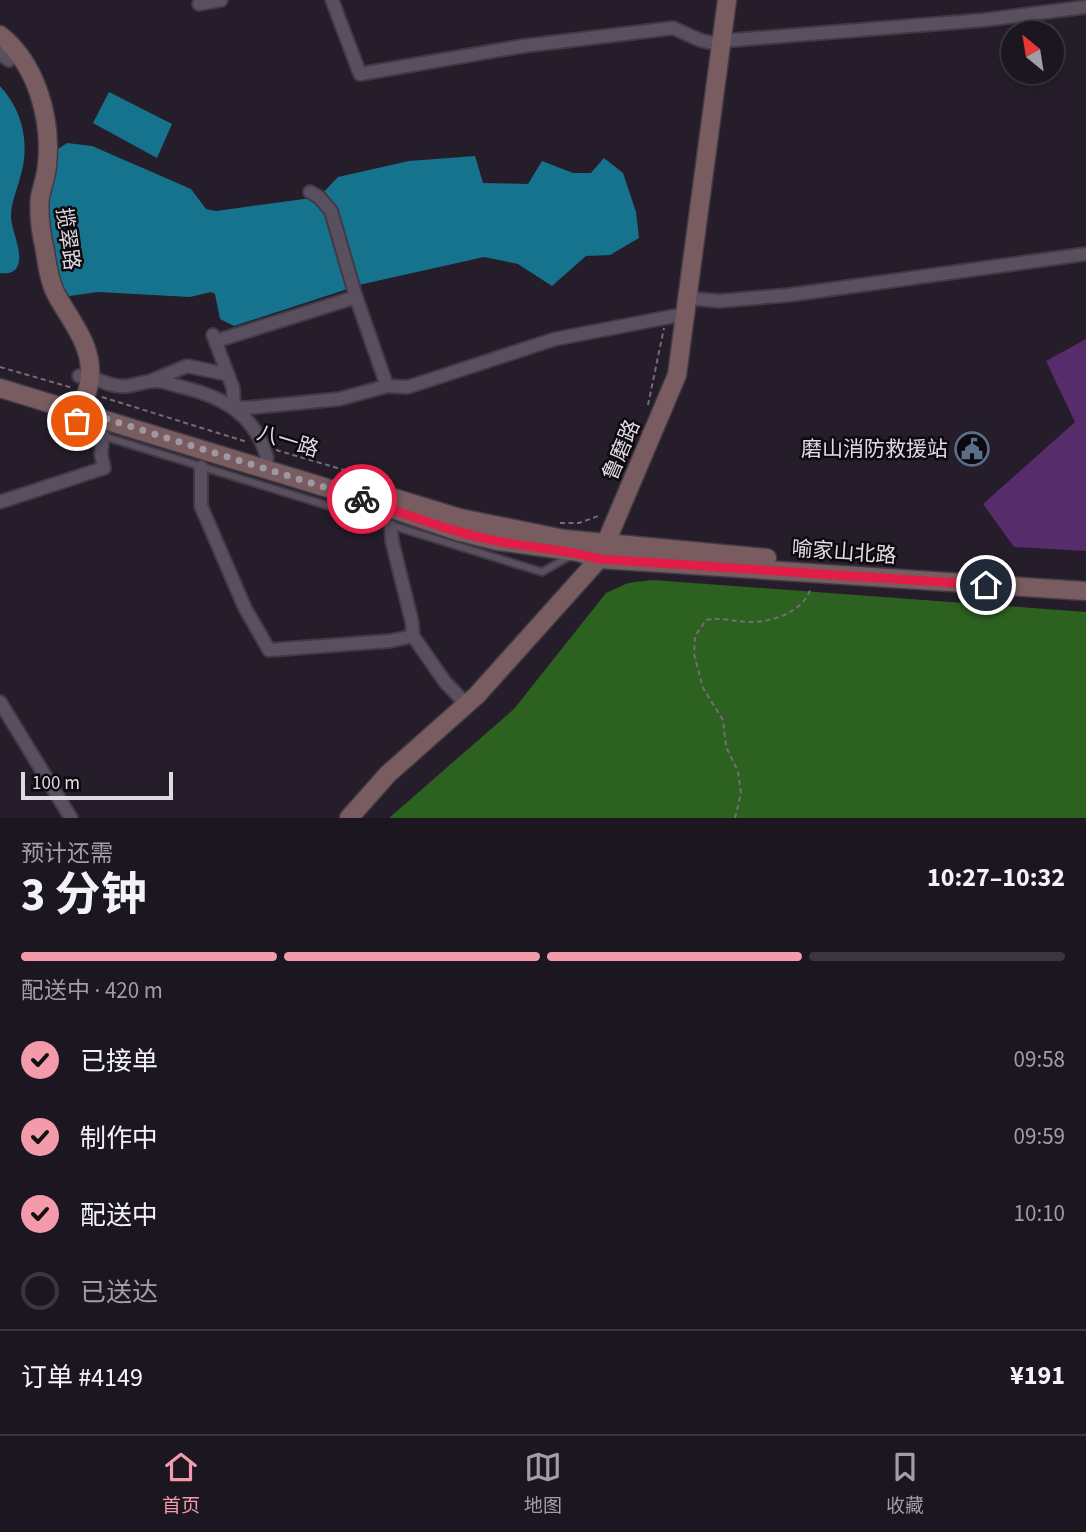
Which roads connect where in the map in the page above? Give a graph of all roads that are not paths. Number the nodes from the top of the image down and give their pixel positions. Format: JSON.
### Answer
{"nodes":[{"id":1,"x":221,"y":0,"type":"edge"},
{"id":2,"x":332,"y":0,"type":"edge"},
{"id":3,"x":727,"y":0,"type":"edge"},
{"id":4,"x":199,"y":4,"type":"dead end"},
{"id":5,"x":1086,"y":7,"type":"edge"},
{"id":6,"x":0,"y":34,"type":"edge"},
{"id":7,"x":721,"y":43,"type":"junction"},
{"id":8,"x":9,"y":53,"type":"edge"},
{"id":9,"x":310,"y":192,"type":"dead end"},
{"id":10,"x":1086,"y":254,"type":"edge"},
{"id":11,"x":356,"y":297,"type":"junction"},
{"id":12,"x":686,"y":306,"type":"junction"},
{"id":13,"x":226,"y":374,"type":"junction"},
{"id":14,"x":0,"y":377,"type":"edge"},
{"id":15,"x":151,"y":381,"type":"junction"},
{"id":16,"x":387,"y":386,"type":"junction"},
{"id":17,"x":0,"y":388,"type":"edge"},
{"id":18,"x":84,"y":391,"type":"junction"},
{"id":19,"x":58,"y":395,"type":"junction"},
{"id":20,"x":233,"y":407,"type":"junction"},
{"id":21,"x":103,"y":436,"type":"junction"},
{"id":22,"x":266,"y":453,"type":"junction"},
{"id":23,"x":201,"y":467,"type":"junction"},
{"id":24,"x":0,"y":502,"type":"edge"},
{"id":25,"x":391,"y":527,"type":"junction"},
{"id":26,"x":602,"y":551,"type":"junction"},
{"id":27,"x":578,"y":552,"type":"junction"},
{"id":28,"x":1086,"y":582,"type":"edge"},
{"id":29,"x":1086,"y":591,"type":"edge"},
{"id":30,"x":413,"y":636,"type":"junction"},
{"id":31,"x":0,"y":702,"type":"edge"},
{"id":32,"x":467,"y":705,"type":"junction"},
{"id":33,"x":71,"y":818,"type":"edge"},
{"id":34,"x":349,"y":818,"type":"edge"}],
"edges":[{"from":1,"to":4,"type":"street"},
{"from":2,"to":7,"type":"street"},
{"from":3,"to":7,"type":"main road","name":"鲁磨路"},
{"from":5,"to":7,"type":"street"},
{"from":6,"to":8,"type":"main road","name":"揽翠路"},
{"from":7,"to":12,"type":"main road","name":"鲁磨路"},
{"from":8,"to":18,"type":"main road","name":"揽翠路"},
{"from":9,"to":11,"type":"street"},
{"from":10,"to":12,"type":"street"},
{"from":11,"to":13,"type":"street"},
{"from":11,"to":16,"type":"street"},
{"from":12,"to":16,"type":"street"},
{"from":12,"to":26,"type":"main road","name":"鲁磨路"},
{"from":13,"to":15,"type":"street"},
{"from":13,"to":20,"type":"street"},
{"from":14,"to":19,"type":"main road","name":"八一路"},
{"from":15,"to":18,"type":"street"},
{"from":15,"to":20,"type":"street"},
{"from":16,"to":20,"type":"street"},
{"from":17,"to":19,"type":"main road","name":"八一路"},
{"from":18,"to":19,"type":"main road","name":"八一路"},
{"from":18,"to":21,"type":"street"},
{"from":18,"to":22,"type":"main road","name":"八一路"},
{"from":18,"to":27,"type":"main road","name":"八一路"},
{"from":20,"to":22,"type":"street"},
{"from":21,"to":23,"type":"lane"},
{"from":21,"to":24,"type":"street"},
{"from":22,"to":26,"type":"main road","name":"八一路"},
{"from":23,"to":25,"type":"lane"},
{"from":23,"to":30,"type":"street"},
{"from":25,"to":27,"type":"lane"},
{"from":25,"to":30,"type":"street"},
{"from":26,"to":27,"type":"main road","name":"八一路"},
{"from":26,"to":28,"type":"main road","name":"喻家山北路"},
{"from":26,"to":29,"type":"main road","name":"喻家山北路"},
{"from":26,"to":32,"type":"main road","name":"鲁磨路"},
{"from":30,"to":32,"type":"street"},
{"from":31,"to":33,"type":"street"},
{"from":32,"to":34,"type":"main road","name":"鲁磨路"}]}
